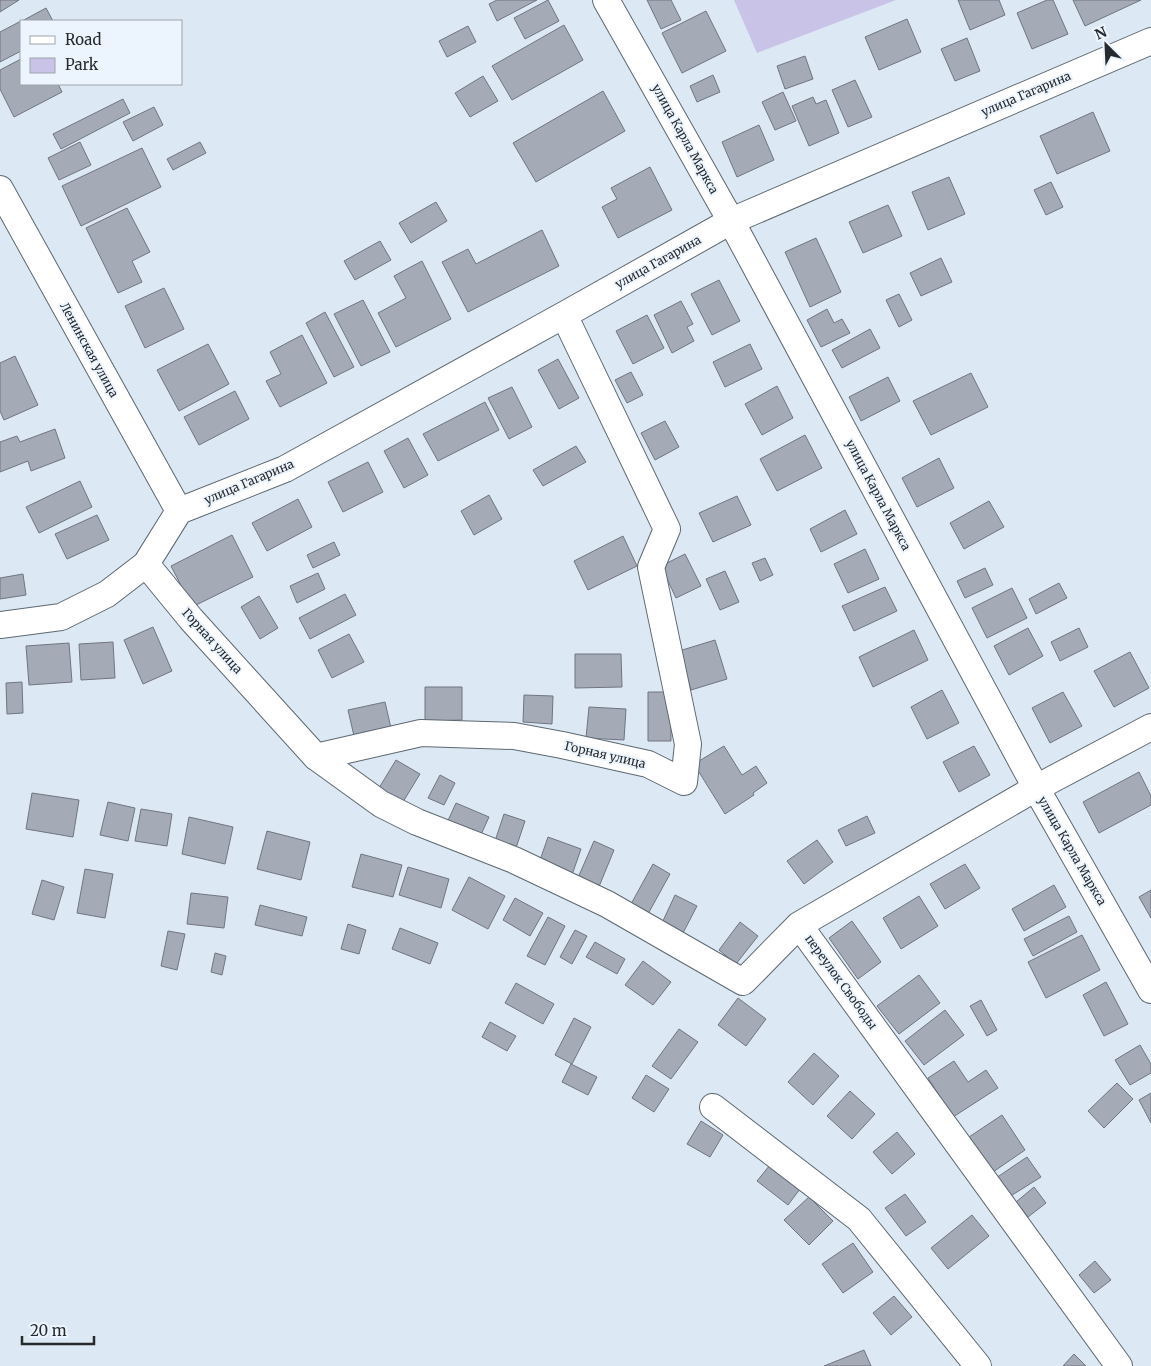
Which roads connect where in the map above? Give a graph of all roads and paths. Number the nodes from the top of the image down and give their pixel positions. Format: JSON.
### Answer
{"nodes":[{"id":1,"x":606,"y":0,"type":"edge"},
{"id":2,"x":1151,"y":41,"type":"edge"},
{"id":3,"x":0,"y":189,"type":"edge"},
{"id":4,"x":731,"y":221,"type":"junction"},
{"id":5,"x":564,"y":315,"type":"junction"},
{"id":6,"x":179,"y":511,"type":"junction"},
{"id":7,"x":146,"y":564,"type":"junction"},
{"id":8,"x":0,"y":625,"type":"edge"},
{"id":9,"x":1151,"y":726,"type":"edge"},
{"id":10,"x":316,"y":757,"type":"junction"},
{"id":11,"x":1036,"y":788,"type":"junction"},
{"id":12,"x":800,"y":925,"type":"junction"},
{"id":13,"x":1151,"y":990,"type":"edge"},
{"id":14,"x":712,"y":1107,"type":"dead end"},
{"id":15,"x":978,"y":1366,"type":"edge"},
{"id":16,"x":1119,"y":1366,"type":"edge"}],
"edges":[{"from":1,"to":4,"type":"street","name":"улица Карла Маркса"},
{"from":2,"to":4,"type":"street","name":"улица Гагарина"},
{"from":3,"to":6,"type":"street","name":"Ленинская улица"},
{"from":4,"to":5,"type":"street","name":"улица Гагарина"},
{"from":4,"to":11,"type":"street","name":"улица Карла Маркса"},
{"from":5,"to":6,"type":"street","name":"улица Гагарина"},
{"from":5,"to":10,"type":"street","name":"Горная улица"},
{"from":6,"to":7,"type":"street"},
{"from":7,"to":8,"type":"street"},
{"from":7,"to":10,"type":"street","name":"Горная улица"},
{"from":9,"to":11,"type":"street","name":"переулок Свободы"},
{"from":10,"to":12,"type":"street"},
{"from":11,"to":12,"type":"street","name":"переулок Свободы"},
{"from":11,"to":13,"type":"street","name":"улица Карла Маркса"},
{"from":12,"to":16,"type":"street","name":"переулок Свободы"},
{"from":14,"to":15,"type":"street"}]}
